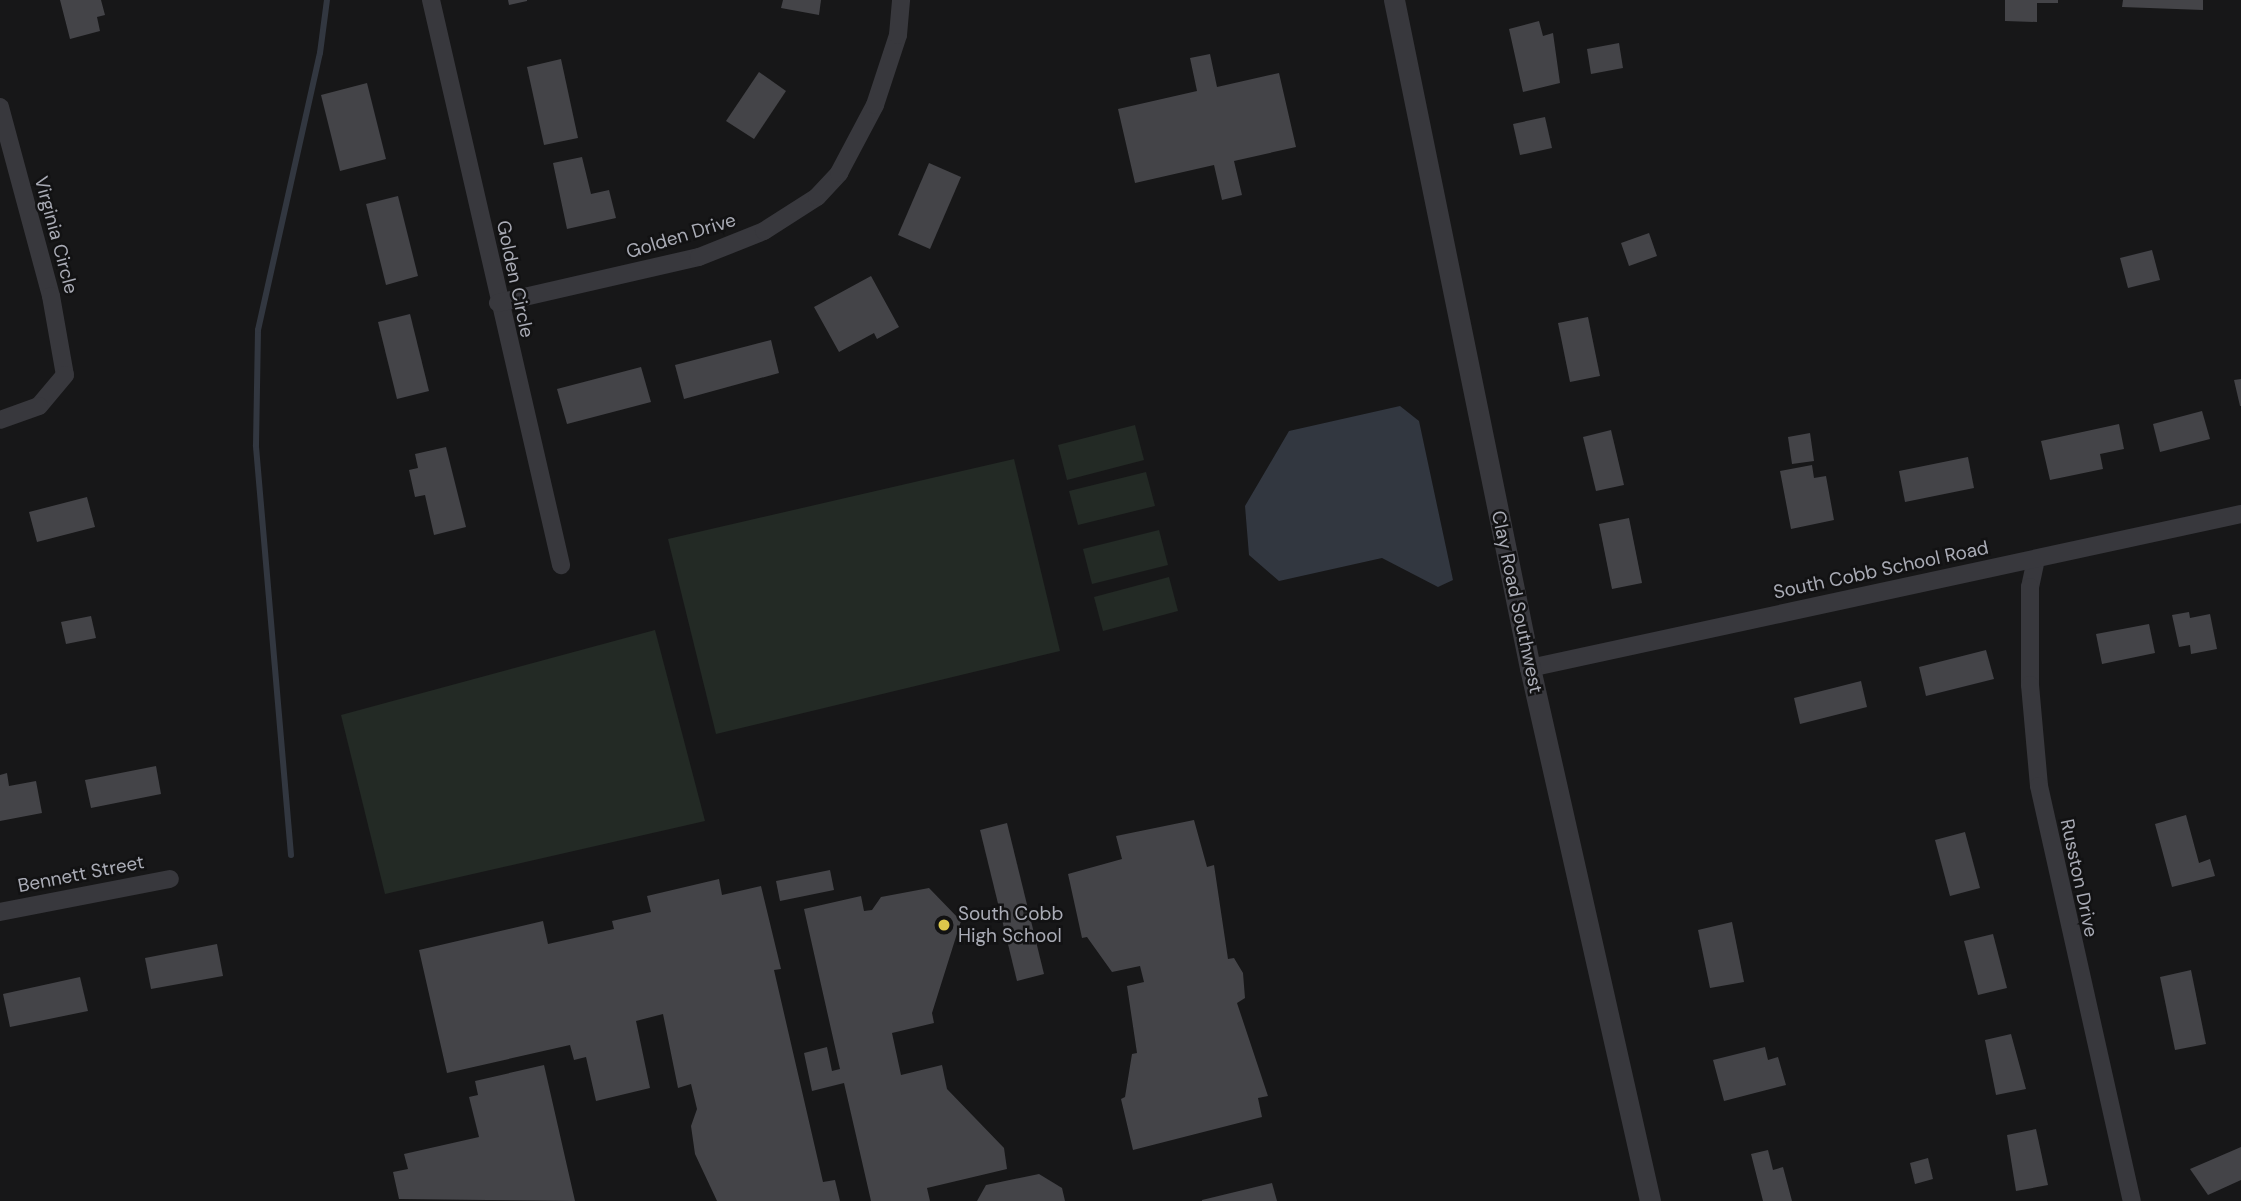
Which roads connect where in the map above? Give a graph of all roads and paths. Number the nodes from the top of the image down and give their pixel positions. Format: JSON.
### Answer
{"nodes":[{"id":1,"x":431,"y":0,"type":"edge"},
{"id":2,"x":901,"y":0,"type":"edge"},
{"id":3,"x":1394,"y":0,"type":"edge"},
{"id":4,"x":0,"y":107,"type":"edge"},
{"id":5,"x":498,"y":303,"type":"junction"},
{"id":6,"x":0,"y":420,"type":"edge"},
{"id":7,"x":2241,"y":514,"type":"edge"},
{"id":8,"x":2036,"y":559,"type":"junction"},
{"id":9,"x":561,"y":565,"type":"dead end"},
{"id":10,"x":1530,"y":668,"type":"junction"},
{"id":11,"x":170,"y":879,"type":"dead end"},
{"id":12,"x":0,"y":912,"type":"edge"},
{"id":13,"x":1650,"y":1201,"type":"edge"},
{"id":14,"x":2132,"y":1201,"type":"edge"}],
"edges":[{"from":1,"to":5,"type":"street","name":"Golden Circle"},
{"from":2,"to":5,"type":"street","name":"Golden Drive"},
{"from":3,"to":10,"type":"street","name":"Clay Road Southwest"},
{"from":4,"to":6,"type":"street","name":"Virginia Circle"},
{"from":5,"to":9,"type":"street","name":"Golden Circle"},
{"from":7,"to":8,"type":"street","name":"South Cobb School Road"},
{"from":8,"to":10,"type":"street","name":"South Cobb School Road"},
{"from":8,"to":14,"type":"street","name":"Russton Drive"},
{"from":10,"to":13,"type":"street","name":"Clay Road Southwest"},
{"from":11,"to":12,"type":"street","name":"Bennett Street"}]}
